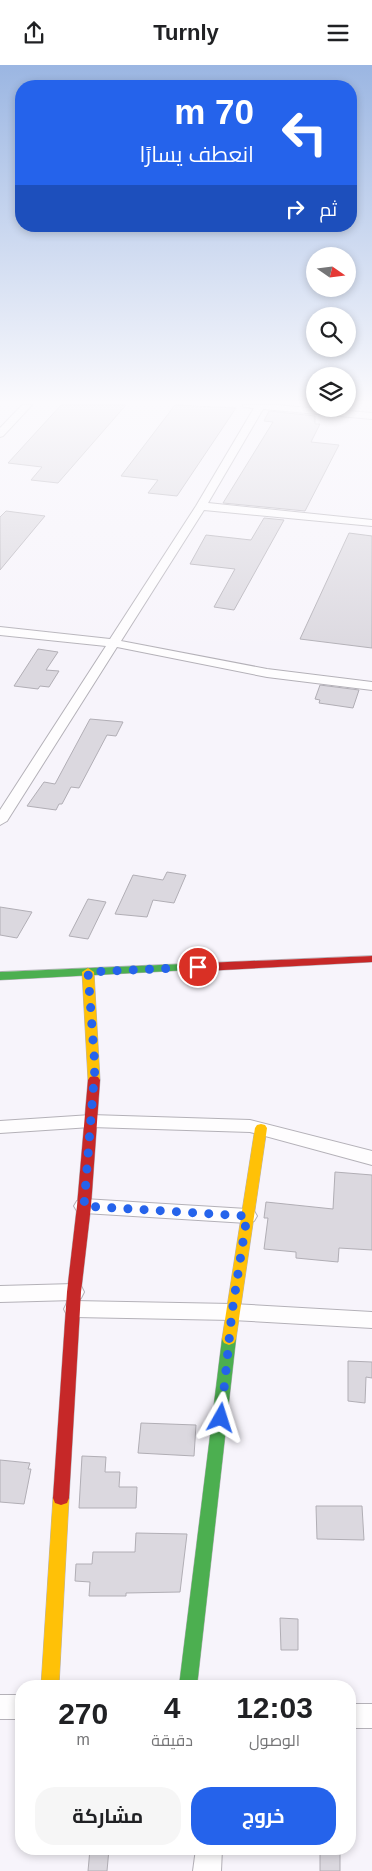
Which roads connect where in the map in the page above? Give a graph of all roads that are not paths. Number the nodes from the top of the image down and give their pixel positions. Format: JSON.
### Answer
{"nodes":[{"id":1,"x":210,"y":489,"type":"edge"},
{"id":2,"x":201,"y":505,"type":"junction"},
{"id":3,"x":372,"y":523,"type":"edge"},
{"id":4,"x":0,"y":631,"type":"edge"},
{"id":5,"x":114,"y":643,"type":"junction"},
{"id":6,"x":372,"y":686,"type":"edge"},
{"id":7,"x":0,"y":821,"type":"edge"},
{"id":8,"x":372,"y":959,"type":"edge"},
{"id":9,"x":88,"y":972,"type":"junction"},
{"id":10,"x":0,"y":976,"type":"edge"},
{"id":11,"x":91,"y":1121,"type":"junction"},
{"id":12,"x":0,"y":1127,"type":"edge"},
{"id":13,"x":261,"y":1128,"type":"junction"},
{"id":14,"x":372,"y":1158,"type":"edge"},
{"id":15,"x":84,"y":1206,"type":"junction"},
{"id":16,"x":247,"y":1216,"type":"junction"},
{"id":17,"x":0,"y":1294,"type":"edge"},
{"id":18,"x":74,"y":1300,"type":"junction"},
{"id":19,"x":232,"y":1312,"type":"junction"},
{"id":20,"x":372,"y":1320,"type":"edge"},
{"id":21,"x":50,"y":1680,"type":"edge"},
{"id":22,"x":189,"y":1680,"type":"edge"},
{"id":23,"x":356,"y":1715,"type":"edge"},
{"id":24,"x":372,"y":1716,"type":"edge"},
{"id":25,"x":208,"y":1855,"type":"edge"},
{"id":26,"x":207,"y":1871,"type":"edge"}],
"edges":[{"from":1,"to":2,"type":"street"},
{"from":2,"to":3,"type":"street"},
{"from":2,"to":5,"type":"street"},
{"from":4,"to":5,"type":"street"},
{"from":5,"to":6,"type":"street"},
{"from":5,"to":7,"type":"street"},
{"from":8,"to":9,"type":"street"},
{"from":9,"to":10,"type":"street"},
{"from":9,"to":11,"type":"street"},
{"from":11,"to":12,"type":"street"},
{"from":11,"to":13,"type":"street"},
{"from":11,"to":15,"type":"street"},
{"from":13,"to":14,"type":"street"},
{"from":13,"to":16,"type":"street"},
{"from":15,"to":16,"type":"street"},
{"from":15,"to":18,"type":"street"},
{"from":16,"to":19,"type":"street"},
{"from":17,"to":18,"type":"street"},
{"from":18,"to":19,"type":"street"},
{"from":18,"to":21,"type":"street"},
{"from":19,"to":20,"type":"street"},
{"from":19,"to":22,"type":"street"},
{"from":23,"to":24,"type":"street"},
{"from":25,"to":26,"type":"street"}]}
